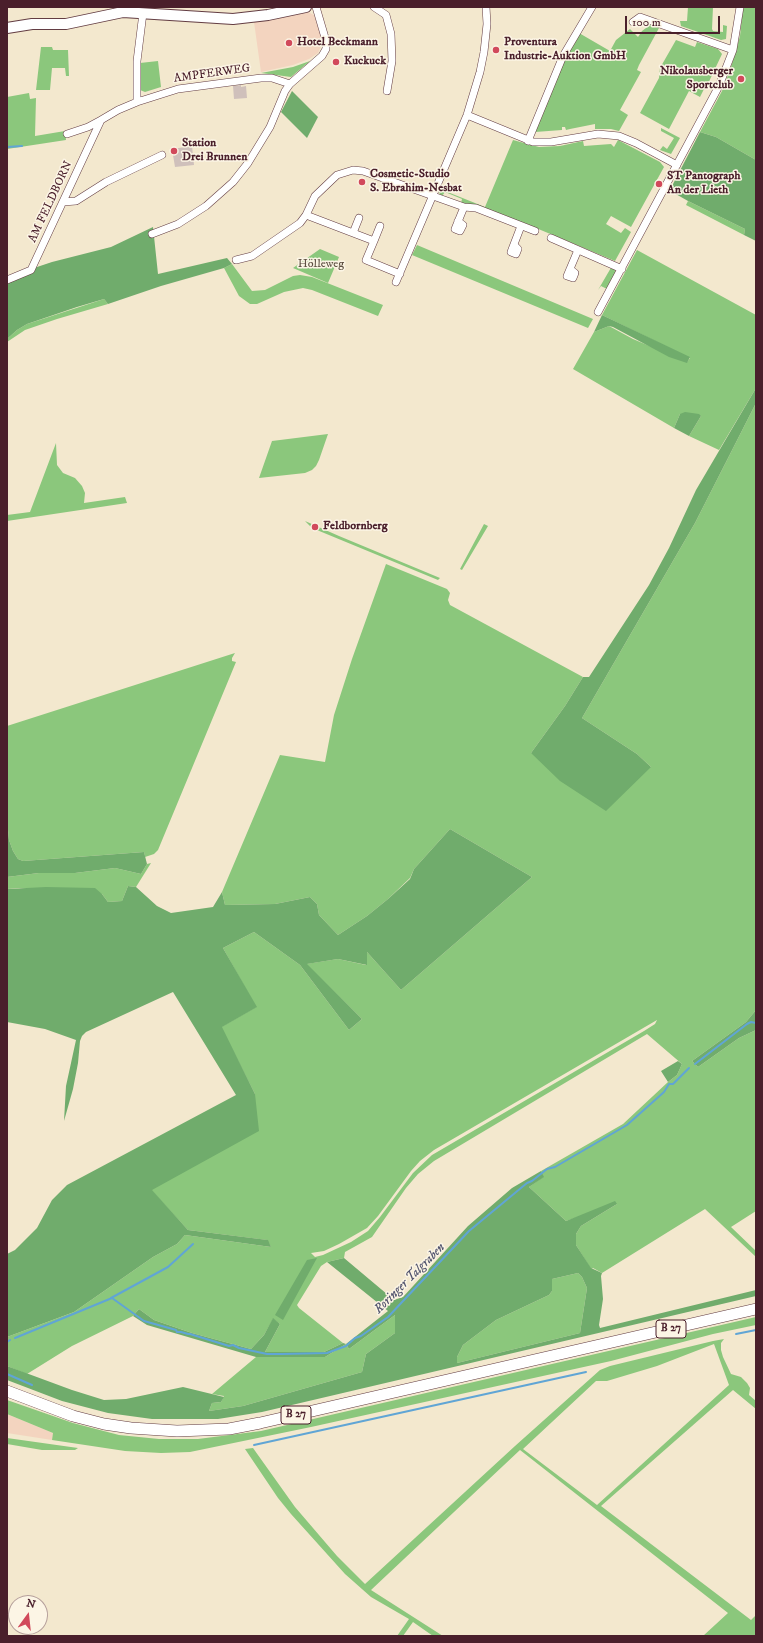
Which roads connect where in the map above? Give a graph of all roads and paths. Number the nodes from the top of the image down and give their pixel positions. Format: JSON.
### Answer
{"nodes":[{"id":1,"x":306,"y":7,"type":"edge"},
{"id":2,"x":316,"y":7,"type":"edge"},
{"id":3,"x":374,"y":7,"type":"edge"},
{"id":4,"x":486,"y":7,"type":"edge"},
{"id":5,"x":592,"y":7,"type":"edge"},
{"id":6,"x":740,"y":7,"type":"edge"},
{"id":7,"x":143,"y":13,"type":"junction"},
{"id":8,"x":633,"y":22,"type":"dead end"},
{"id":9,"x":7,"y":28,"type":"edge"},
{"id":10,"x":733,"y":50,"type":"junction"},
{"id":11,"x":290,"y":84,"type":"junction"},
{"id":12,"x":387,"y":91,"type":"dead end"},
{"id":13,"x":137,"y":102,"type":"junction"},
{"id":14,"x":467,"y":115,"type":"junction"},
{"id":15,"x":102,"y":120,"type":"junction"},
{"id":16,"x":67,"y":134,"type":"dead end"},
{"id":17,"x":528,"y":141,"type":"junction"},
{"id":18,"x":162,"y":154,"type":"dead end"},
{"id":19,"x":677,"y":165,"type":"junction"},
{"id":20,"x":434,"y":195,"type":"junction"},
{"id":21,"x":63,"y":202,"type":"junction"},
{"id":22,"x":464,"y":207,"type":"junction"},
{"id":23,"x":306,"y":215,"type":"junction"},
{"id":24,"x":359,"y":218,"type":"dead end"},
{"id":25,"x":458,"y":221,"type":"dead end"},
{"id":26,"x":380,"y":226,"type":"dead end"},
{"id":27,"x":521,"y":226,"type":"junction"},
{"id":28,"x":535,"y":231,"type":"dead end"},
{"id":29,"x":353,"y":233,"type":"junction"},
{"id":30,"x":152,"y":234,"type":"dead end"},
{"id":31,"x":551,"y":238,"type":"dead end"},
{"id":32,"x":374,"y":241,"type":"junction"},
{"id":33,"x":514,"y":245,"type":"dead end"},
{"id":34,"x":578,"y":250,"type":"junction"},
{"id":35,"x":236,"y":260,"type":"dead end"},
{"id":36,"x":570,"y":269,"type":"dead end"},
{"id":37,"x":622,"y":269,"type":"junction"},
{"id":38,"x":400,"y":274,"type":"junction"},
{"id":39,"x":7,"y":280,"type":"edge"},
{"id":40,"x":396,"y":282,"type":"dead end"},
{"id":41,"x":598,"y":312,"type":"dead end"},
{"id":42,"x":756,"y":1309,"type":"edge"},
{"id":43,"x":7,"y":1392,"type":"edge"}],
"edges":[{"from":1,"to":7,"type":"street"},
{"from":2,"to":11,"type":"street"},
{"from":3,"to":12,"type":"street"},
{"from":4,"to":14,"type":"street"},
{"from":5,"to":17,"type":"street"},
{"from":6,"to":10,"type":"street"},
{"from":7,"to":9,"type":"street"},
{"from":7,"to":13,"type":"street"},
{"from":8,"to":10,"type":"street"},
{"from":10,"to":19,"type":"street"},
{"from":11,"to":13,"type":"street","name":"AMPFERWEG"},
{"from":11,"to":30,"type":"street"},
{"from":13,"to":15,"type":"street"},
{"from":14,"to":17,"type":"street"},
{"from":14,"to":20,"type":"street"},
{"from":15,"to":16,"type":"street"},
{"from":15,"to":21,"type":"street","name":"AM FELDBORN"},
{"from":17,"to":19,"type":"street"},
{"from":18,"to":21,"type":"street"},
{"from":19,"to":37,"type":"street"},
{"from":20,"to":22,"type":"street"},
{"from":20,"to":23,"type":"street"},
{"from":20,"to":38,"type":"street"},
{"from":21,"to":39,"type":"street","name":"AM FELDBORN"},
{"from":22,"to":25,"type":"street"},
{"from":22,"to":27,"type":"street"},
{"from":23,"to":29,"type":"street"},
{"from":23,"to":35,"type":"street"},
{"from":24,"to":29,"type":"street"},
{"from":26,"to":32,"type":"street"},
{"from":27,"to":28,"type":"street"},
{"from":27,"to":33,"type":"street"},
{"from":29,"to":32,"type":"street"},
{"from":31,"to":34,"type":"street"},
{"from":32,"to":38,"type":"street"},
{"from":34,"to":36,"type":"street"},
{"from":34,"to":37,"type":"street"},
{"from":37,"to":41,"type":"street"},
{"from":38,"to":40,"type":"street"},
{"from":42,"to":43,"type":"main road","number":"B 27"}]}
